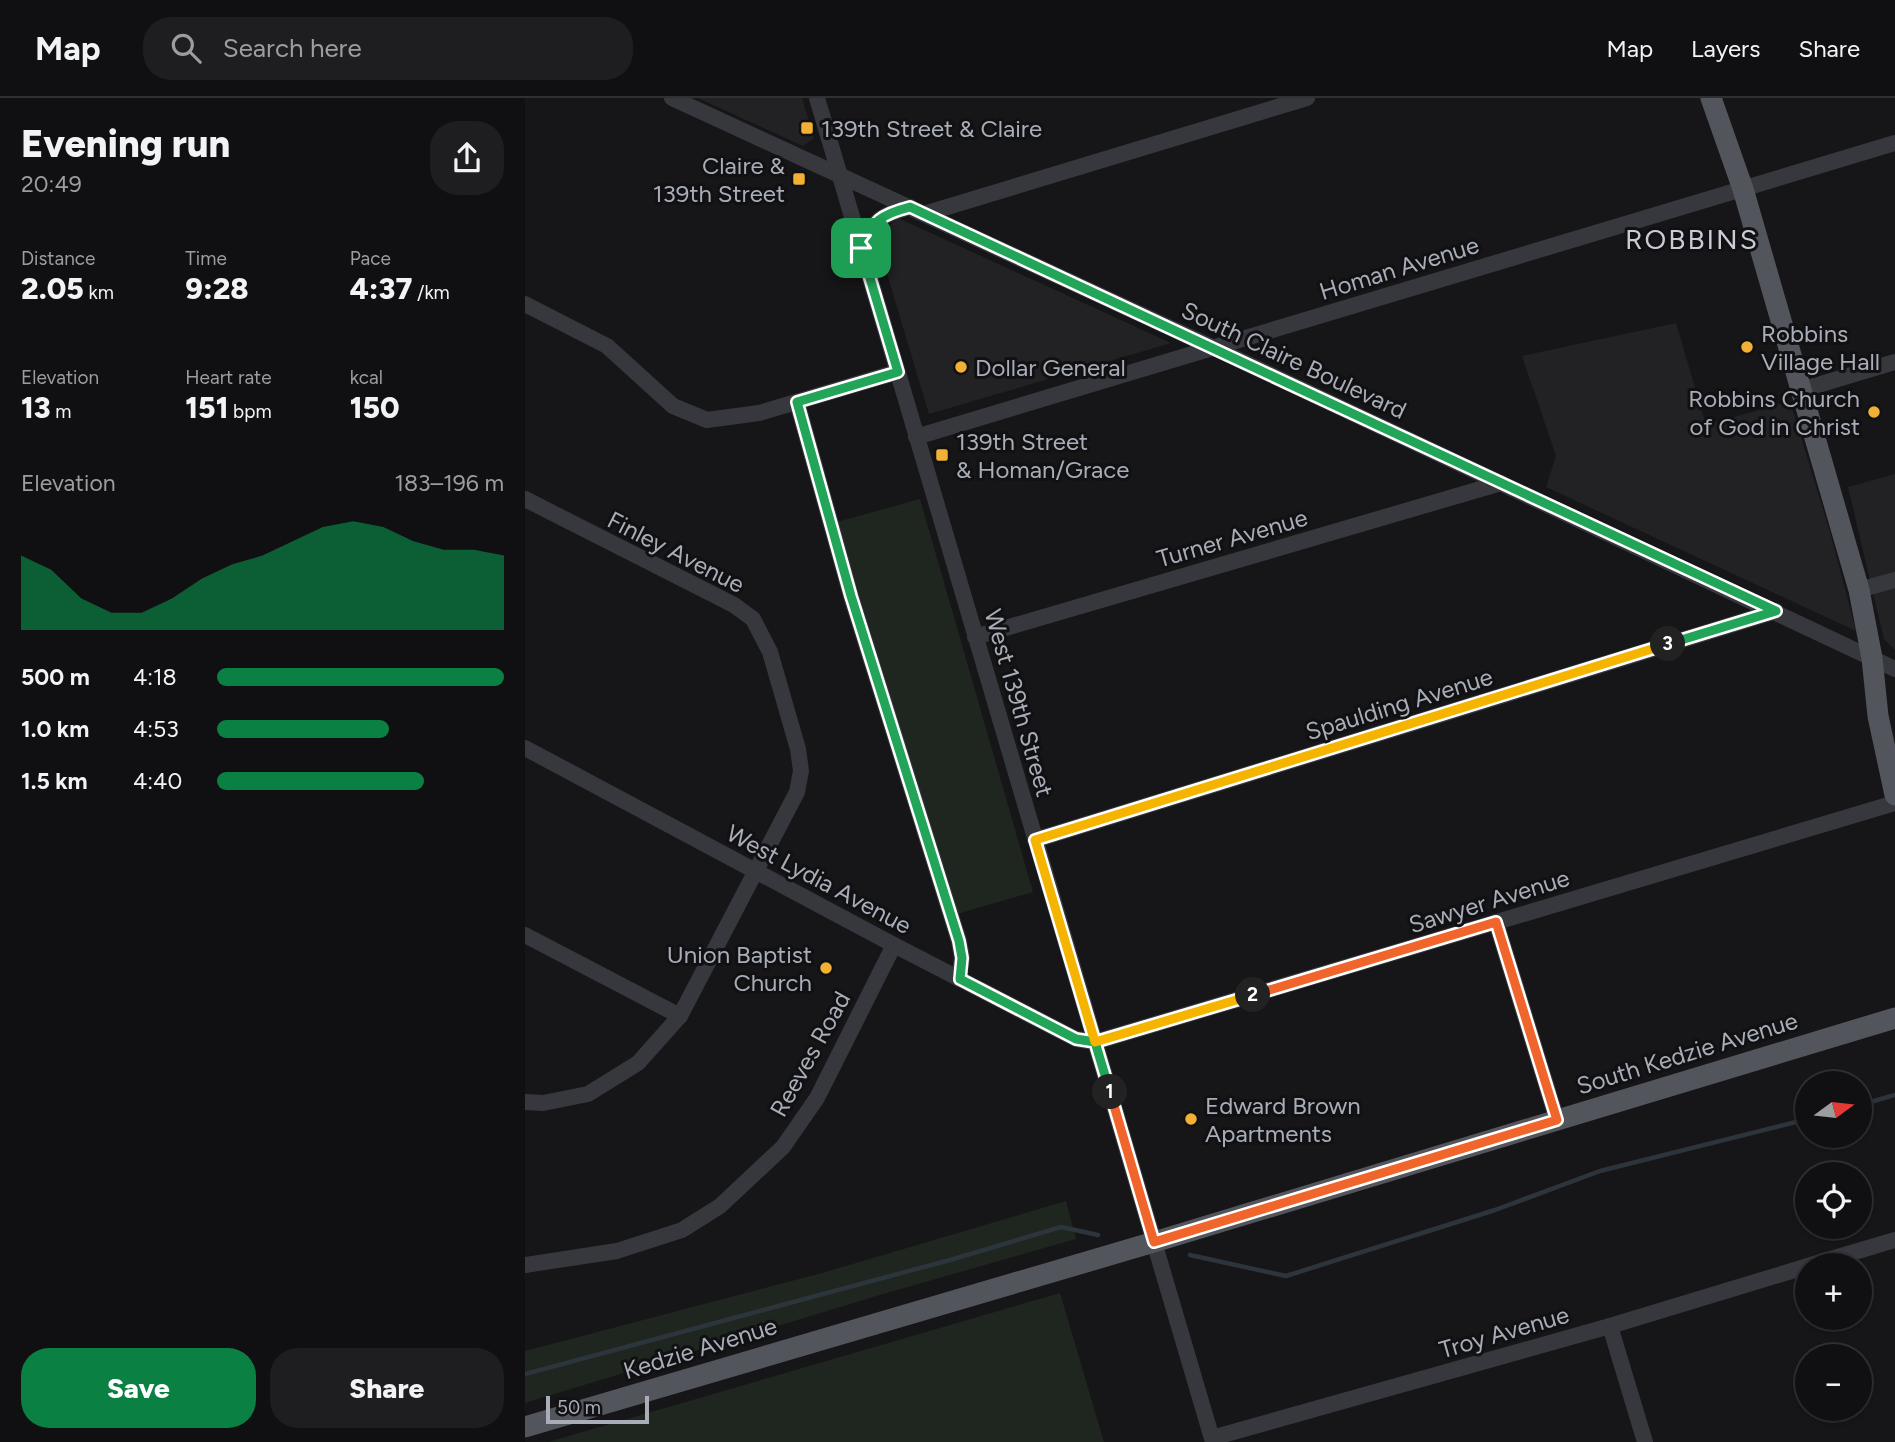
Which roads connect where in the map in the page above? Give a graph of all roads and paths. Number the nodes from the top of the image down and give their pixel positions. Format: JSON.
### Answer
{"nodes":[{"id":1,"x":672,"y":98,"type":"edge"},
{"id":2,"x":817,"y":98,"type":"edge"},
{"id":3,"x":1307,"y":98,"type":"edge"},
{"id":4,"x":1711,"y":98,"type":"edge"},
{"id":5,"x":1895,"y":142,"type":"edge"},
{"id":6,"x":840,"y":176,"type":"junction"},
{"id":7,"x":1742,"y":188,"type":"junction"},
{"id":8,"x":917,"y":211,"type":"junction"},
{"id":9,"x":861,"y":248,"type":"junction"},
{"id":10,"x":525,"y":304,"type":"edge"},
{"id":11,"x":1214,"y":348,"type":"junction"},
{"id":12,"x":1895,"y":362,"type":"edge"},
{"id":13,"x":898,"y":372,"type":"junction"},
{"id":14,"x":1801,"y":390,"type":"junction"},
{"id":15,"x":797,"y":402,"type":"junction"},
{"id":16,"x":916,"y":437,"type":"junction"},
{"id":17,"x":1501,"y":483,"type":"junction"},
{"id":18,"x":525,"y":499,"type":"edge"},
{"id":19,"x":1895,"y":579,"type":"edge"},
{"id":20,"x":1859,"y":590,"type":"junction"},
{"id":21,"x":1776,"y":611,"type":"junction"},
{"id":22,"x":975,"y":637,"type":"junction"},
{"id":23,"x":1872,"y":658,"type":"junction"},
{"id":24,"x":1895,"y":669,"type":"edge"},
{"id":25,"x":525,"y":748,"type":"edge"},
{"id":26,"x":1895,"y":795,"type":"edge"},
{"id":27,"x":1895,"y":803,"type":"edge"},
{"id":28,"x":1035,"y":840,"type":"junction"},
{"id":29,"x":757,"y":870,"type":"junction"},
{"id":30,"x":1496,"y":922,"type":"junction"},
{"id":31,"x":525,"y":935,"type":"edge"},
{"id":32,"x":894,"y":945,"type":"junction"},
{"id":33,"x":960,"y":979,"type":"junction"},
{"id":34,"x":680,"y":1016,"type":"junction"},
{"id":35,"x":1895,"y":1018,"type":"edge"},
{"id":36,"x":1095,"y":1042,"type":"junction"},
{"id":37,"x":525,"y":1102,"type":"edge"},
{"id":38,"x":1557,"y":1120,"type":"junction"},
{"id":39,"x":1895,"y":1240,"type":"edge"},
{"id":40,"x":1154,"y":1242,"type":"junction"},
{"id":41,"x":1852,"y":1253,"type":"edge"},
{"id":42,"x":525,"y":1265,"type":"edge"},
{"id":43,"x":1795,"y":1270,"type":"edge"},
{"id":44,"x":890,"y":1319,"type":"joint"},
{"id":45,"x":1610,"y":1326,"type":"junction"},
{"id":46,"x":525,"y":1427,"type":"edge"},
{"id":47,"x":1212,"y":1440,"type":"edge"},
{"id":48,"x":1644,"y":1442,"type":"edge"}],
"edges":[{"from":1,"to":6,"type":"street","name":"South Claire Boulevard"},
{"from":2,"to":6,"type":"street","name":"West 139th Street"},
{"from":3,"to":8,"type":"street"},
{"from":4,"to":7,"type":"main road"},
{"from":5,"to":7,"type":"street","name":"Homan Avenue"},
{"from":6,"to":8,"type":"street","name":"South Claire Boulevard"},
{"from":6,"to":9,"type":"street","name":"West 139th Street"},
{"from":7,"to":11,"type":"street","name":"Homan Avenue"},
{"from":7,"to":14,"type":"main road"},
{"from":8,"to":9,"type":"street"},
{"from":8,"to":11,"type":"street","name":"South Claire Boulevard"},
{"from":9,"to":13,"type":"street","name":"West 139th Street"},
{"from":10,"to":15,"type":"street"},
{"from":11,"to":16,"type":"street","name":"Homan Avenue"},
{"from":11,"to":17,"type":"street","name":"South Claire Boulevard"},
{"from":12,"to":14,"type":"street"},
{"from":13,"to":15,"type":"street"},
{"from":13,"to":16,"type":"street","name":"West 139th Street"},
{"from":14,"to":20,"type":"main road"},
{"from":15,"to":33,"type":"street"},
{"from":16,"to":22,"type":"street","name":"West 139th Street"},
{"from":17,"to":21,"type":"street","name":"South Claire Boulevard"},
{"from":17,"to":22,"type":"street","name":"Turner Avenue"},
{"from":18,"to":29,"type":"street","name":"Finley Avenue"},
{"from":19,"to":20,"type":"street"},
{"from":20,"to":23,"type":"main road"},
{"from":21,"to":23,"type":"street","name":"South Claire Boulevard"},
{"from":21,"to":28,"type":"street","name":"Spaulding Avenue"},
{"from":22,"to":28,"type":"street","name":"West 139th Street"},
{"from":23,"to":24,"type":"street","name":"South Claire Boulevard"},
{"from":23,"to":26,"type":"main road"},
{"from":25,"to":29,"type":"street","name":"West Lydia Avenue"},
{"from":27,"to":30,"type":"street","name":"Sawyer Avenue"},
{"from":28,"to":36,"type":"street","name":"West 139th Street"},
{"from":29,"to":32,"type":"street","name":"West Lydia Avenue"},
{"from":29,"to":34,"type":"street","name":"Finley Avenue"},
{"from":30,"to":36,"type":"street","name":"Sawyer Avenue"},
{"from":30,"to":38,"type":"street"},
{"from":31,"to":34,"type":"street"},
{"from":32,"to":33,"type":"street","name":"West Lydia Avenue"},
{"from":32,"to":42,"type":"street","name":"Reeves Road"},
{"from":33,"to":36,"type":"street","name":"West Lydia Avenue"},
{"from":34,"to":37,"type":"street","name":"Finley Avenue"},
{"from":35,"to":38,"type":"main road","name":"South Kedzie Avenue"},
{"from":36,"to":40,"type":"street","name":"West 139th Street"},
{"from":38,"to":40,"type":"main road","name":"South Kedzie Avenue"},
{"from":39,"to":41,"type":"street","name":"Troy Avenue"},
{"from":40,"to":44,"type":"main road","name":"South Kedzie Avenue"},
{"from":40,"to":47,"type":"street","name":"West 139th Street"},
{"from":43,"to":45,"type":"street","name":"Troy Avenue"},
{"from":44,"to":46,"type":"main road","name":"Kedzie Avenue"},
{"from":45,"to":47,"type":"street","name":"Troy Avenue"},
{"from":45,"to":48,"type":"street"}]}
